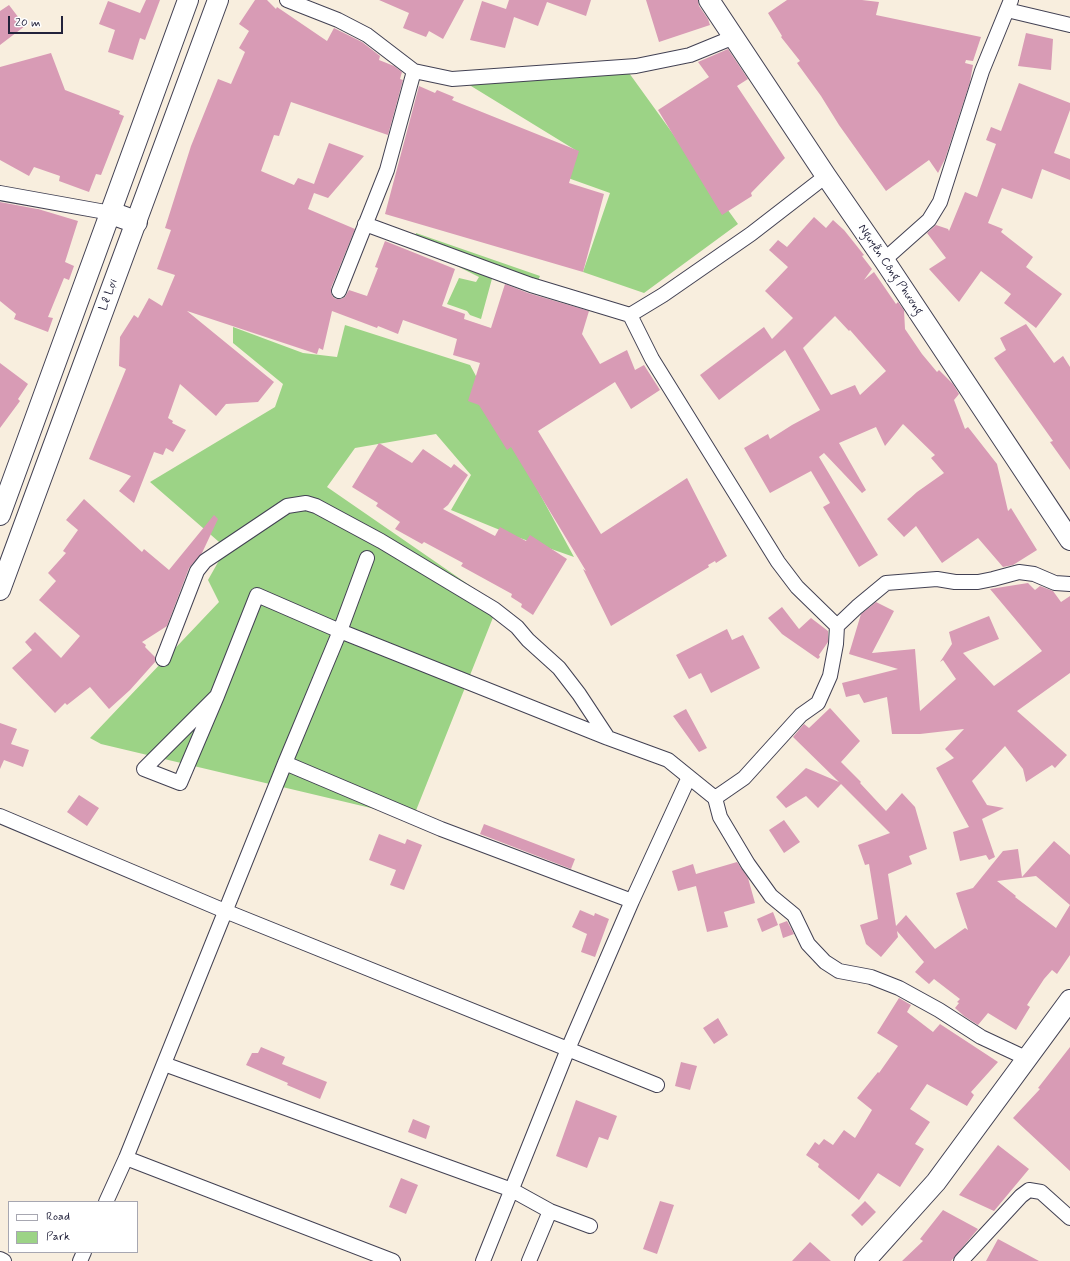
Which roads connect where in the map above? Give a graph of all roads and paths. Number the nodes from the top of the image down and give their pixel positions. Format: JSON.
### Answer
{"nodes":[{"id":1,"x":188,"y":0,"type":"edge"},
{"id":2,"x":218,"y":0,"type":"edge"},
{"id":3,"x":287,"y":0,"type":"edge"},
{"id":4,"x":708,"y":0,"type":"edge"},
{"id":5,"x":1009,"y":5,"type":"edge"},
{"id":6,"x":1070,"y":25,"type":"edge"},
{"id":7,"x":734,"y":37,"type":"junction"},
{"id":8,"x":414,"y":71,"type":"junction"},
{"id":9,"x":826,"y":176,"type":"junction"},
{"id":10,"x":0,"y":193,"type":"edge"},
{"id":11,"x":111,"y":213,"type":"junction"},
{"id":12,"x":136,"y":222,"type":"junction"},
{"id":13,"x":364,"y":224,"type":"junction"},
{"id":14,"x":884,"y":260,"type":"junction"},
{"id":15,"x":339,"y":291,"type":"dead end"},
{"id":16,"x":630,"y":315,"type":"junction"},
{"id":17,"x":0,"y":515,"type":"edge"},
{"id":18,"x":1070,"y":540,"type":"edge"},
{"id":19,"x":367,"y":558,"type":"dead end"},
{"id":20,"x":1070,"y":584,"type":"edge"},
{"id":21,"x":0,"y":590,"type":"edge"},
{"id":22,"x":837,"y":626,"type":"junction"},
{"id":23,"x":340,"y":631,"type":"junction"},
{"id":24,"x":162,"y":659,"type":"dead end"},
{"id":25,"x":217,"y":696,"type":"junction"},
{"id":26,"x":608,"y":738,"type":"junction"},
{"id":27,"x":285,"y":763,"type":"junction"},
{"id":28,"x":689,"y":777,"type":"junction"},
{"id":29,"x":715,"y":798,"type":"junction"},
{"id":30,"x":0,"y":816,"type":"edge"},
{"id":31,"x":632,"y":901,"type":"junction"},
{"id":32,"x":225,"y":911,"type":"junction"},
{"id":33,"x":1070,"y":1000,"type":"edge"},
{"id":34,"x":568,"y":1049,"type":"junction"},
{"id":35,"x":1028,"y":1059,"type":"junction"},
{"id":36,"x":164,"y":1064,"type":"junction"},
{"id":37,"x":657,"y":1085,"type":"dead end"},
{"id":38,"x":126,"y":1158,"type":"junction"},
{"id":39,"x":512,"y":1190,"type":"junction"},
{"id":40,"x":106,"y":1201,"type":"edge"},
{"id":41,"x":550,"y":1211,"type":"junction"},
{"id":42,"x":1070,"y":1218,"type":"edge"},
{"id":43,"x":590,"y":1226,"type":"dead end"},
{"id":44,"x":0,"y":1259,"type":"edge"},
{"id":45,"x":4,"y":1261,"type":"edge"},
{"id":46,"x":393,"y":1261,"type":"edge"},
{"id":47,"x":483,"y":1261,"type":"edge"},
{"id":48,"x":529,"y":1261,"type":"edge"},
{"id":49,"x":865,"y":1261,"type":"edge"},
{"id":50,"x":961,"y":1261,"type":"edge"}],
"edges":[{"from":1,"to":11,"type":"main road"},
{"from":2,"to":12,"type":"main road","name":"Lê Lợi"},
{"from":3,"to":8,"type":"street"},
{"from":4,"to":7,"type":"main road","name":"Nguyễn Công Phương"},
{"from":5,"to":6,"type":"street"},
{"from":5,"to":14,"type":"street"},
{"from":7,"to":8,"type":"street"},
{"from":7,"to":9,"type":"main road","name":"Nguyễn Công Phương"},
{"from":8,"to":13,"type":"street"},
{"from":9,"to":14,"type":"main road","name":"Nguyễn Công Phương"},
{"from":9,"to":16,"type":"street"},
{"from":10,"to":11,"type":"street"},
{"from":11,"to":12,"type":"main road"},
{"from":11,"to":17,"type":"main road"},
{"from":12,"to":21,"type":"main road","name":"Lê Lợi"},
{"from":13,"to":15,"type":"street"},
{"from":13,"to":16,"type":"street"},
{"from":14,"to":18,"type":"main road","name":"Nguyễn Công Phương"},
{"from":16,"to":22,"type":"street"},
{"from":19,"to":23,"type":"street"},
{"from":20,"to":22,"type":"street"},
{"from":22,"to":29,"type":"street"},
{"from":23,"to":25,"type":"street"},
{"from":23,"to":26,"type":"street"},
{"from":23,"to":27,"type":"street"},
{"from":24,"to":26,"type":"street"},
{"from":25,"to":25,"type":"street"},
{"from":26,"to":28,"type":"street"},
{"from":27,"to":31,"type":"street"},
{"from":27,"to":32,"type":"street"},
{"from":28,"to":29,"type":"street"},
{"from":28,"to":31,"type":"street"},
{"from":29,"to":35,"type":"street"},
{"from":30,"to":32,"type":"street"},
{"from":31,"to":34,"type":"street"},
{"from":32,"to":34,"type":"street"},
{"from":32,"to":36,"type":"street"},
{"from":33,"to":35,"type":"main road"},
{"from":34,"to":37,"type":"street"},
{"from":34,"to":39,"type":"street"},
{"from":35,"to":49,"type":"main road"},
{"from":36,"to":38,"type":"street"},
{"from":36,"to":39,"type":"street"},
{"from":38,"to":40,"type":"street"},
{"from":38,"to":46,"type":"street"},
{"from":39,"to":41,"type":"street"},
{"from":39,"to":47,"type":"street"},
{"from":41,"to":43,"type":"street"},
{"from":41,"to":48,"type":"street"},
{"from":42,"to":50,"type":"street"},
{"from":44,"to":45,"type":"street"}]}
